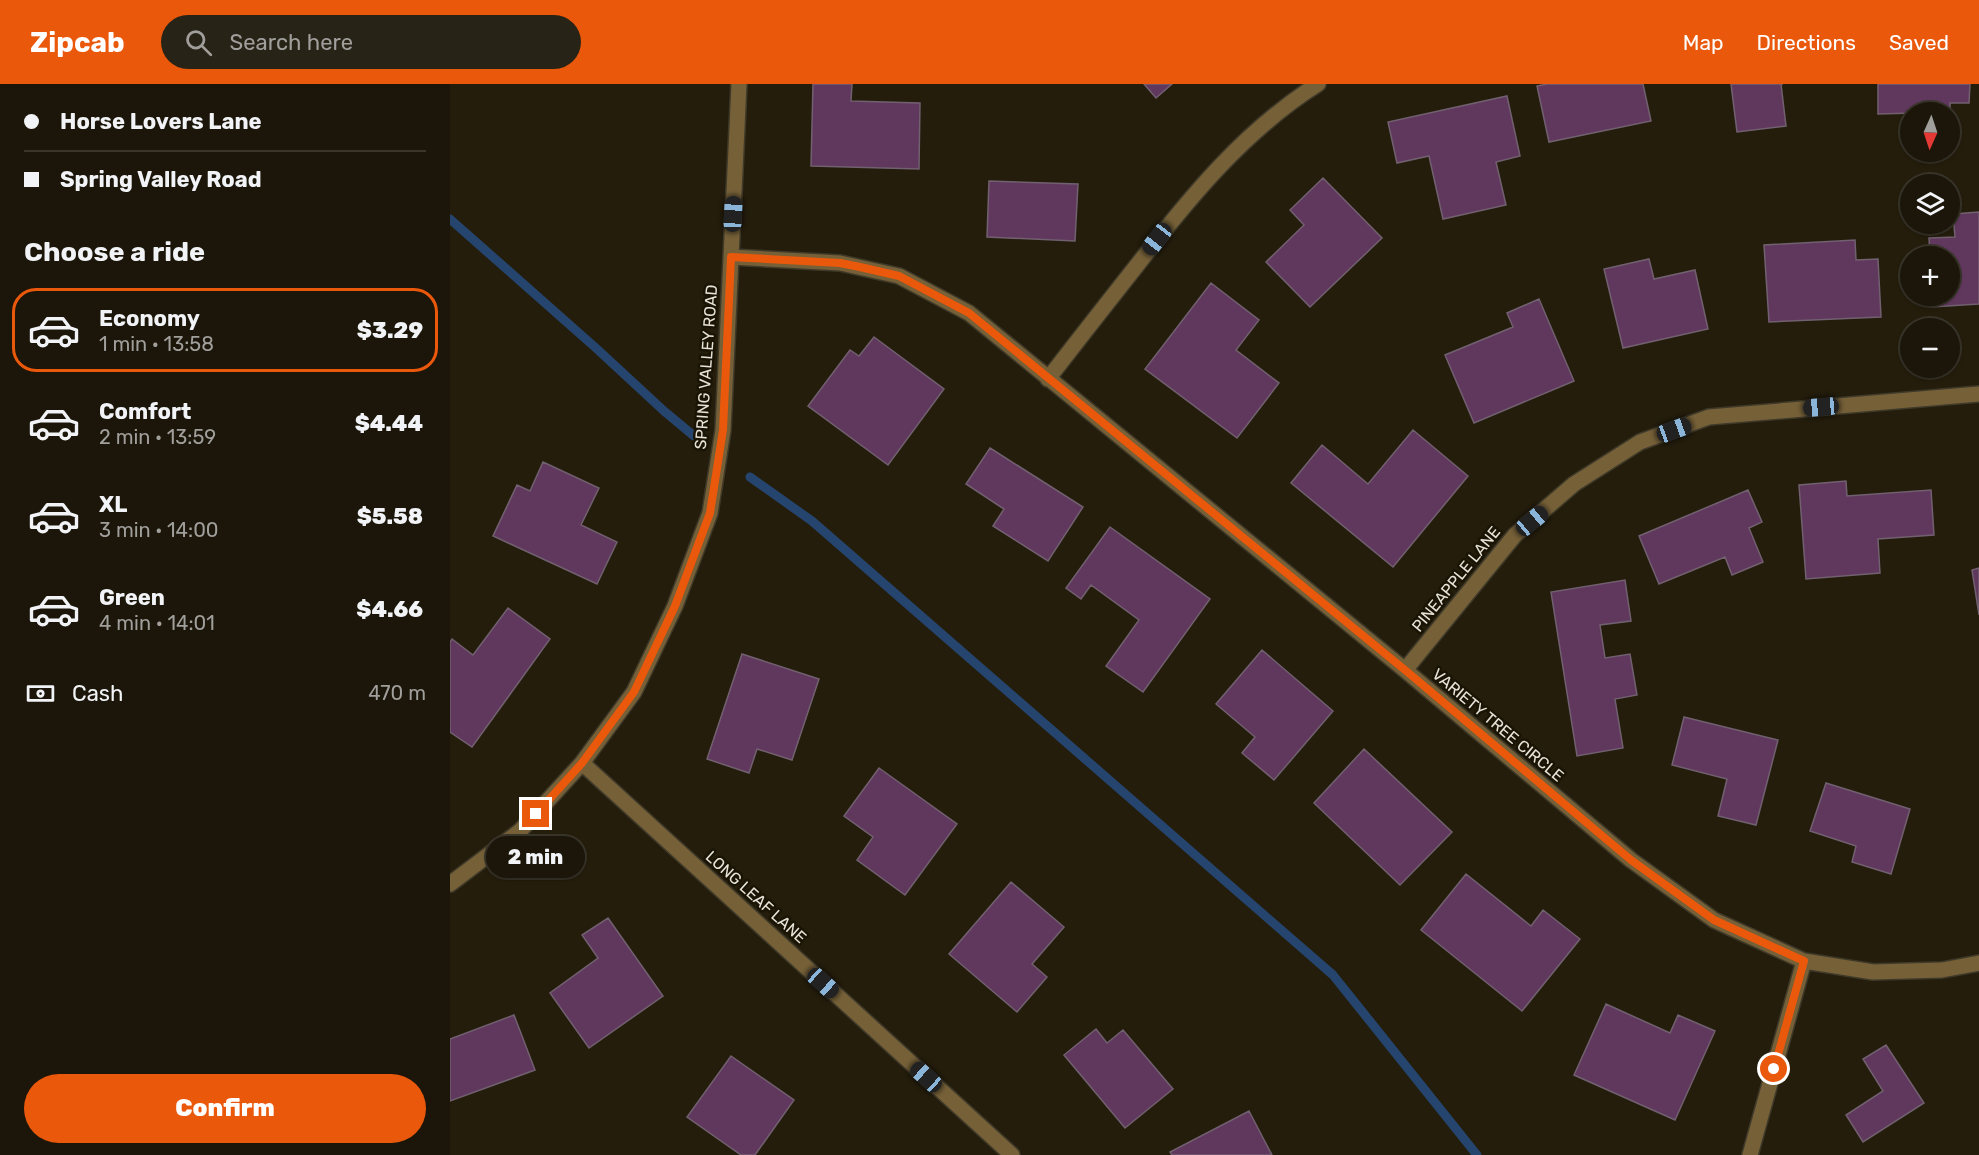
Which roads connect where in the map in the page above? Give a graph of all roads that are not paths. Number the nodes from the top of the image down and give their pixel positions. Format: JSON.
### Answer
{"nodes":[{"id":1,"x":739,"y":84,"type":"edge"},
{"id":2,"x":1318,"y":84,"type":"edge"},
{"id":3,"x":731,"y":257,"type":"junction"},
{"id":4,"x":1048,"y":379,"type":"junction"},
{"id":5,"x":1979,"y":394,"type":"edge"},
{"id":6,"x":1405,"y":670,"type":"junction"},
{"id":7,"x":582,"y":763,"type":"junction"},
{"id":8,"x":450,"y":884,"type":"edge"},
{"id":9,"x":1804,"y":961,"type":"junction"},
{"id":10,"x":1979,"y":963,"type":"edge"},
{"id":11,"x":1012,"y":1155,"type":"edge"},
{"id":12,"x":1750,"y":1155,"type":"edge"}],
"edges":[{"from":1,"to":3,"type":"street","name":"SPRING VALLEY ROAD"},
{"from":2,"to":4,"type":"street"},
{"from":3,"to":4,"type":"street","name":"VARIETY TREE CIRCLE"},
{"from":3,"to":7,"type":"street","name":"SPRING VALLEY ROAD"},
{"from":4,"to":6,"type":"street","name":"VARIETY TREE CIRCLE"},
{"from":5,"to":6,"type":"street","name":"PINEAPPLE LANE"},
{"from":6,"to":9,"type":"street","name":"VARIETY TREE CIRCLE"},
{"from":7,"to":8,"type":"street","name":"SPRING VALLEY ROAD"},
{"from":7,"to":11,"type":"street","name":"LONG LEAF LANE"},
{"from":9,"to":10,"type":"street","name":"VARIETY TREE CIRCLE"},
{"from":9,"to":12,"type":"street"}]}
